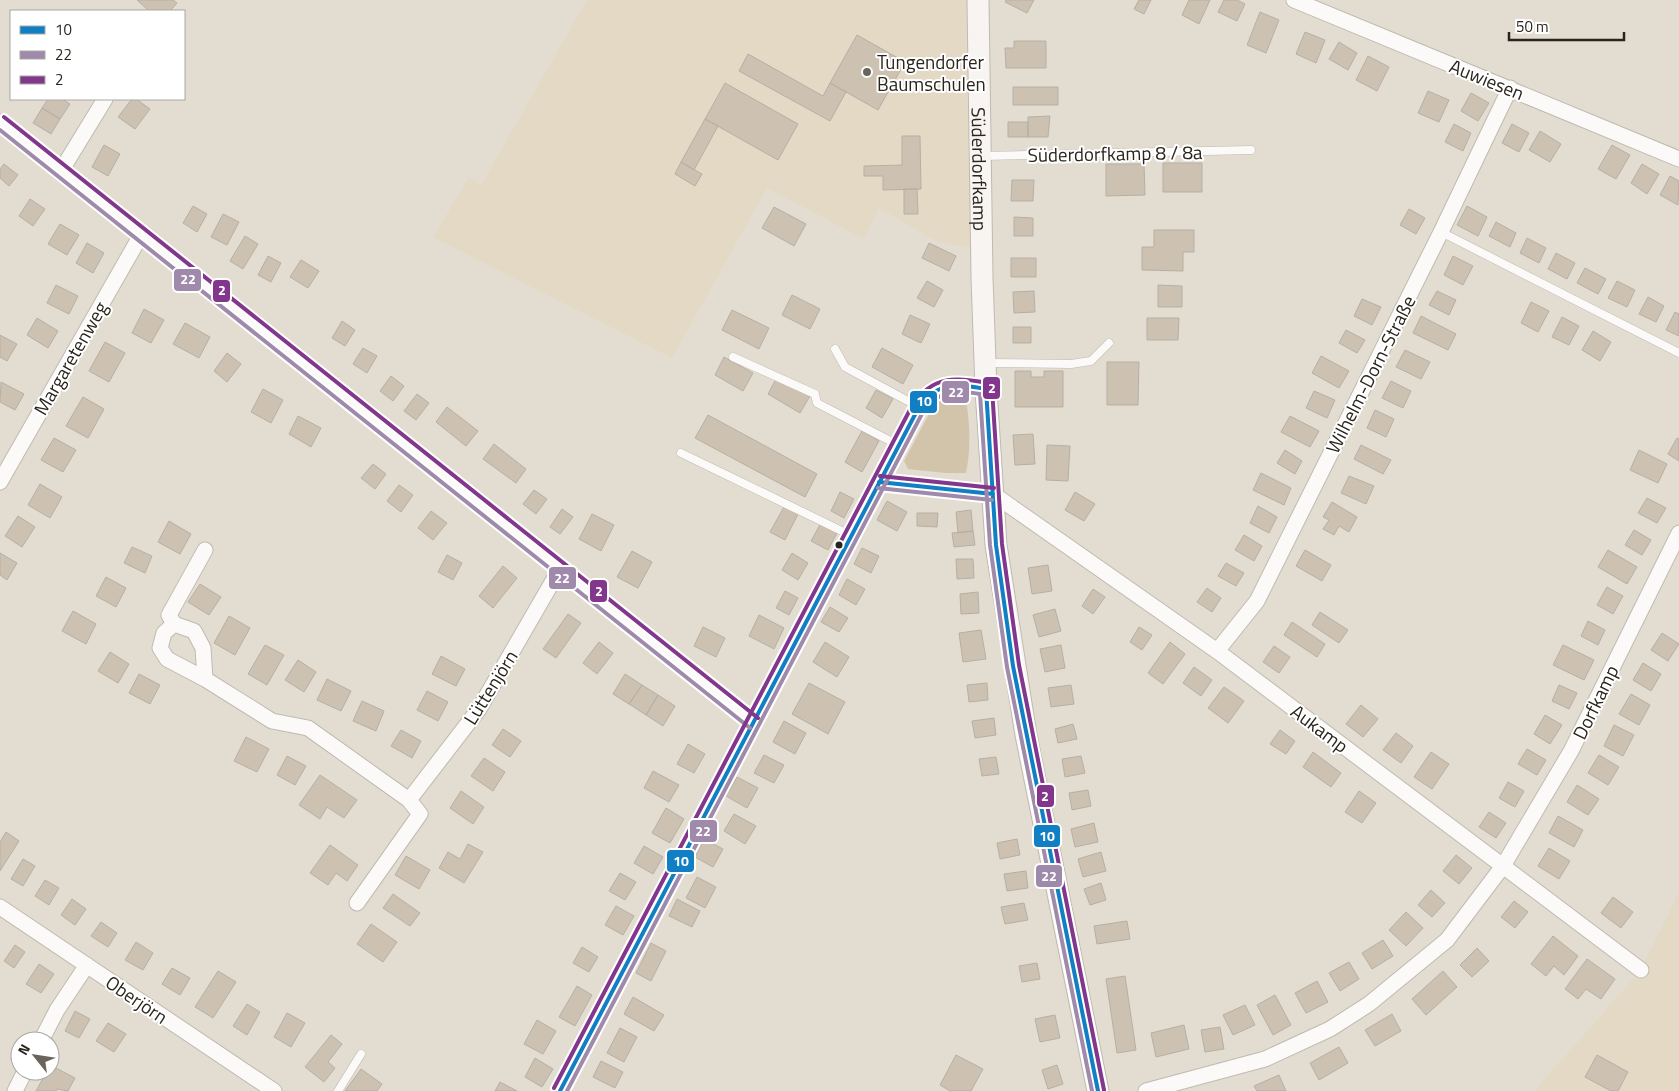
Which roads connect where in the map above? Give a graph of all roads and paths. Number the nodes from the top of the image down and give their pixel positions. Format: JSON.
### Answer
{"nodes":[{"id":1,"x":978,"y":0,"type":"edge"},
{"id":2,"x":1294,"y":0,"type":"edge"},
{"id":3,"x":1510,"y":88,"type":"junction"},
{"id":4,"x":104,"y":100,"type":"edge"},
{"id":5,"x":0,"y":122,"type":"edge"},
{"id":6,"x":1251,"y":150,"type":"dead end"},
{"id":7,"x":979,"y":156,"type":"junction"},
{"id":8,"x":1679,"y":159,"type":"edge"},
{"id":9,"x":61,"y":172,"type":"junction"},
{"id":10,"x":1441,"y":232,"type":"junction"},
{"id":11,"x":141,"y":235,"type":"junction"},
{"id":12,"x":1109,"y":343,"type":"dead end"},
{"id":13,"x":835,"y":349,"type":"dead end"},
{"id":14,"x":1679,"y":353,"type":"edge"},
{"id":15,"x":733,"y":357,"type":"dead end"},
{"id":16,"x":985,"y":364,"type":"junction"},
{"id":17,"x":986,"y":389,"type":"junction"},
{"id":18,"x":919,"y":407,"type":"junction"},
{"id":19,"x":898,"y":446,"type":"junction"},
{"id":20,"x":681,"y":453,"type":"dead end"},
{"id":21,"x":0,"y":482,"type":"edge"},
{"id":22,"x":879,"y":482,"type":"junction"},
{"id":23,"x":992,"y":494,"type":"junction"},
{"id":24,"x":1679,"y":533,"type":"edge"},
{"id":25,"x":850,"y":535,"type":"junction"},
{"id":26,"x":205,"y":550,"type":"dead end"},
{"id":27,"x":560,"y":567,"type":"junction"},
{"id":28,"x":174,"y":624,"type":"junction"},
{"id":29,"x":1217,"y":651,"type":"junction"},
{"id":30,"x":205,"y":679,"type":"junction"},
{"id":31,"x":754,"y":723,"type":"junction"},
{"id":32,"x":409,"y":800,"type":"junction"},
{"id":33,"x":1503,"y":866,"type":"junction"},
{"id":34,"x":357,"y":903,"type":"dead end"},
{"id":35,"x":0,"y":907,"type":"edge"},
{"id":36,"x":87,"y":965,"type":"junction"},
{"id":37,"x":1641,"y":970,"type":"dead end"},
{"id":38,"x":46,"y":1031,"type":"edge"},
{"id":39,"x":361,"y":1054,"type":"dead end"},
{"id":40,"x":274,"y":1091,"type":"edge"},
{"id":41,"x":338,"y":1091,"type":"edge"},
{"id":42,"x":560,"y":1091,"type":"edge"},
{"id":43,"x":1098,"y":1091,"type":"edge"},
{"id":44,"x":1146,"y":1091,"type":"edge"}],
"edges":[{"from":1,"to":7,"type":"main road","name":"Süderdorfkamp"},
{"from":2,"to":3,"type":"street","name":"Auwiesen"},
{"from":3,"to":8,"type":"street","name":"Auwiesen"},
{"from":3,"to":10,"type":"street","name":"Wilhelm-Dorn-Straße"},
{"from":4,"to":9,"type":"street"},
{"from":5,"to":9,"type":"street"},
{"from":6,"to":7,"type":"lane","name":"Süderdorfkamp 8 / 8a"},
{"from":7,"to":16,"type":"main road","name":"Süderdorfkamp"},
{"from":9,"to":11,"type":"street"},
{"from":10,"to":14,"type":"lane"},
{"from":10,"to":29,"type":"street","name":"Wilhelm-Dorn-Straße"},
{"from":11,"to":21,"type":"street","name":"Margaretenweg"},
{"from":11,"to":27,"type":"street"},
{"from":12,"to":16,"type":"lane"},
{"from":13,"to":18,"type":"lane"},
{"from":15,"to":19,"type":"lane"},
{"from":16,"to":17,"type":"main road","name":"Süderdorfkamp"},
{"from":17,"to":18,"type":"street"},
{"from":17,"to":23,"type":"main road","name":"Süderdorfkamp"},
{"from":18,"to":19,"type":"street"},
{"from":19,"to":22,"type":"street"},
{"from":20,"to":25,"type":"lane"},
{"from":22,"to":23,"type":"street"},
{"from":22,"to":25,"type":"street"},
{"from":23,"to":29,"type":"street","name":"Aukamp"},
{"from":23,"to":43,"type":"main road","name":"Süderdorfkamp"},
{"from":24,"to":33,"type":"street","name":"Dorfkamp"},
{"from":25,"to":31,"type":"street"},
{"from":26,"to":28,"type":"street"},
{"from":27,"to":31,"type":"street"},
{"from":27,"to":32,"type":"street","name":"Lüttenjörn"},
{"from":28,"to":30,"type":"street"},
{"from":28,"to":30,"type":"street"},
{"from":29,"to":33,"type":"street","name":"Aukamp"},
{"from":30,"to":32,"type":"street"},
{"from":31,"to":42,"type":"street"},
{"from":32,"to":34,"type":"street"},
{"from":33,"to":37,"type":"street","name":"Aukamp"},
{"from":33,"to":44,"type":"street","name":"Dorfkamp"},
{"from":35,"to":36,"type":"street","name":"Oberjörn"},
{"from":36,"to":38,"type":"street"},
{"from":36,"to":40,"type":"street","name":"Oberjörn"},
{"from":39,"to":41,"type":"lane"}]}
